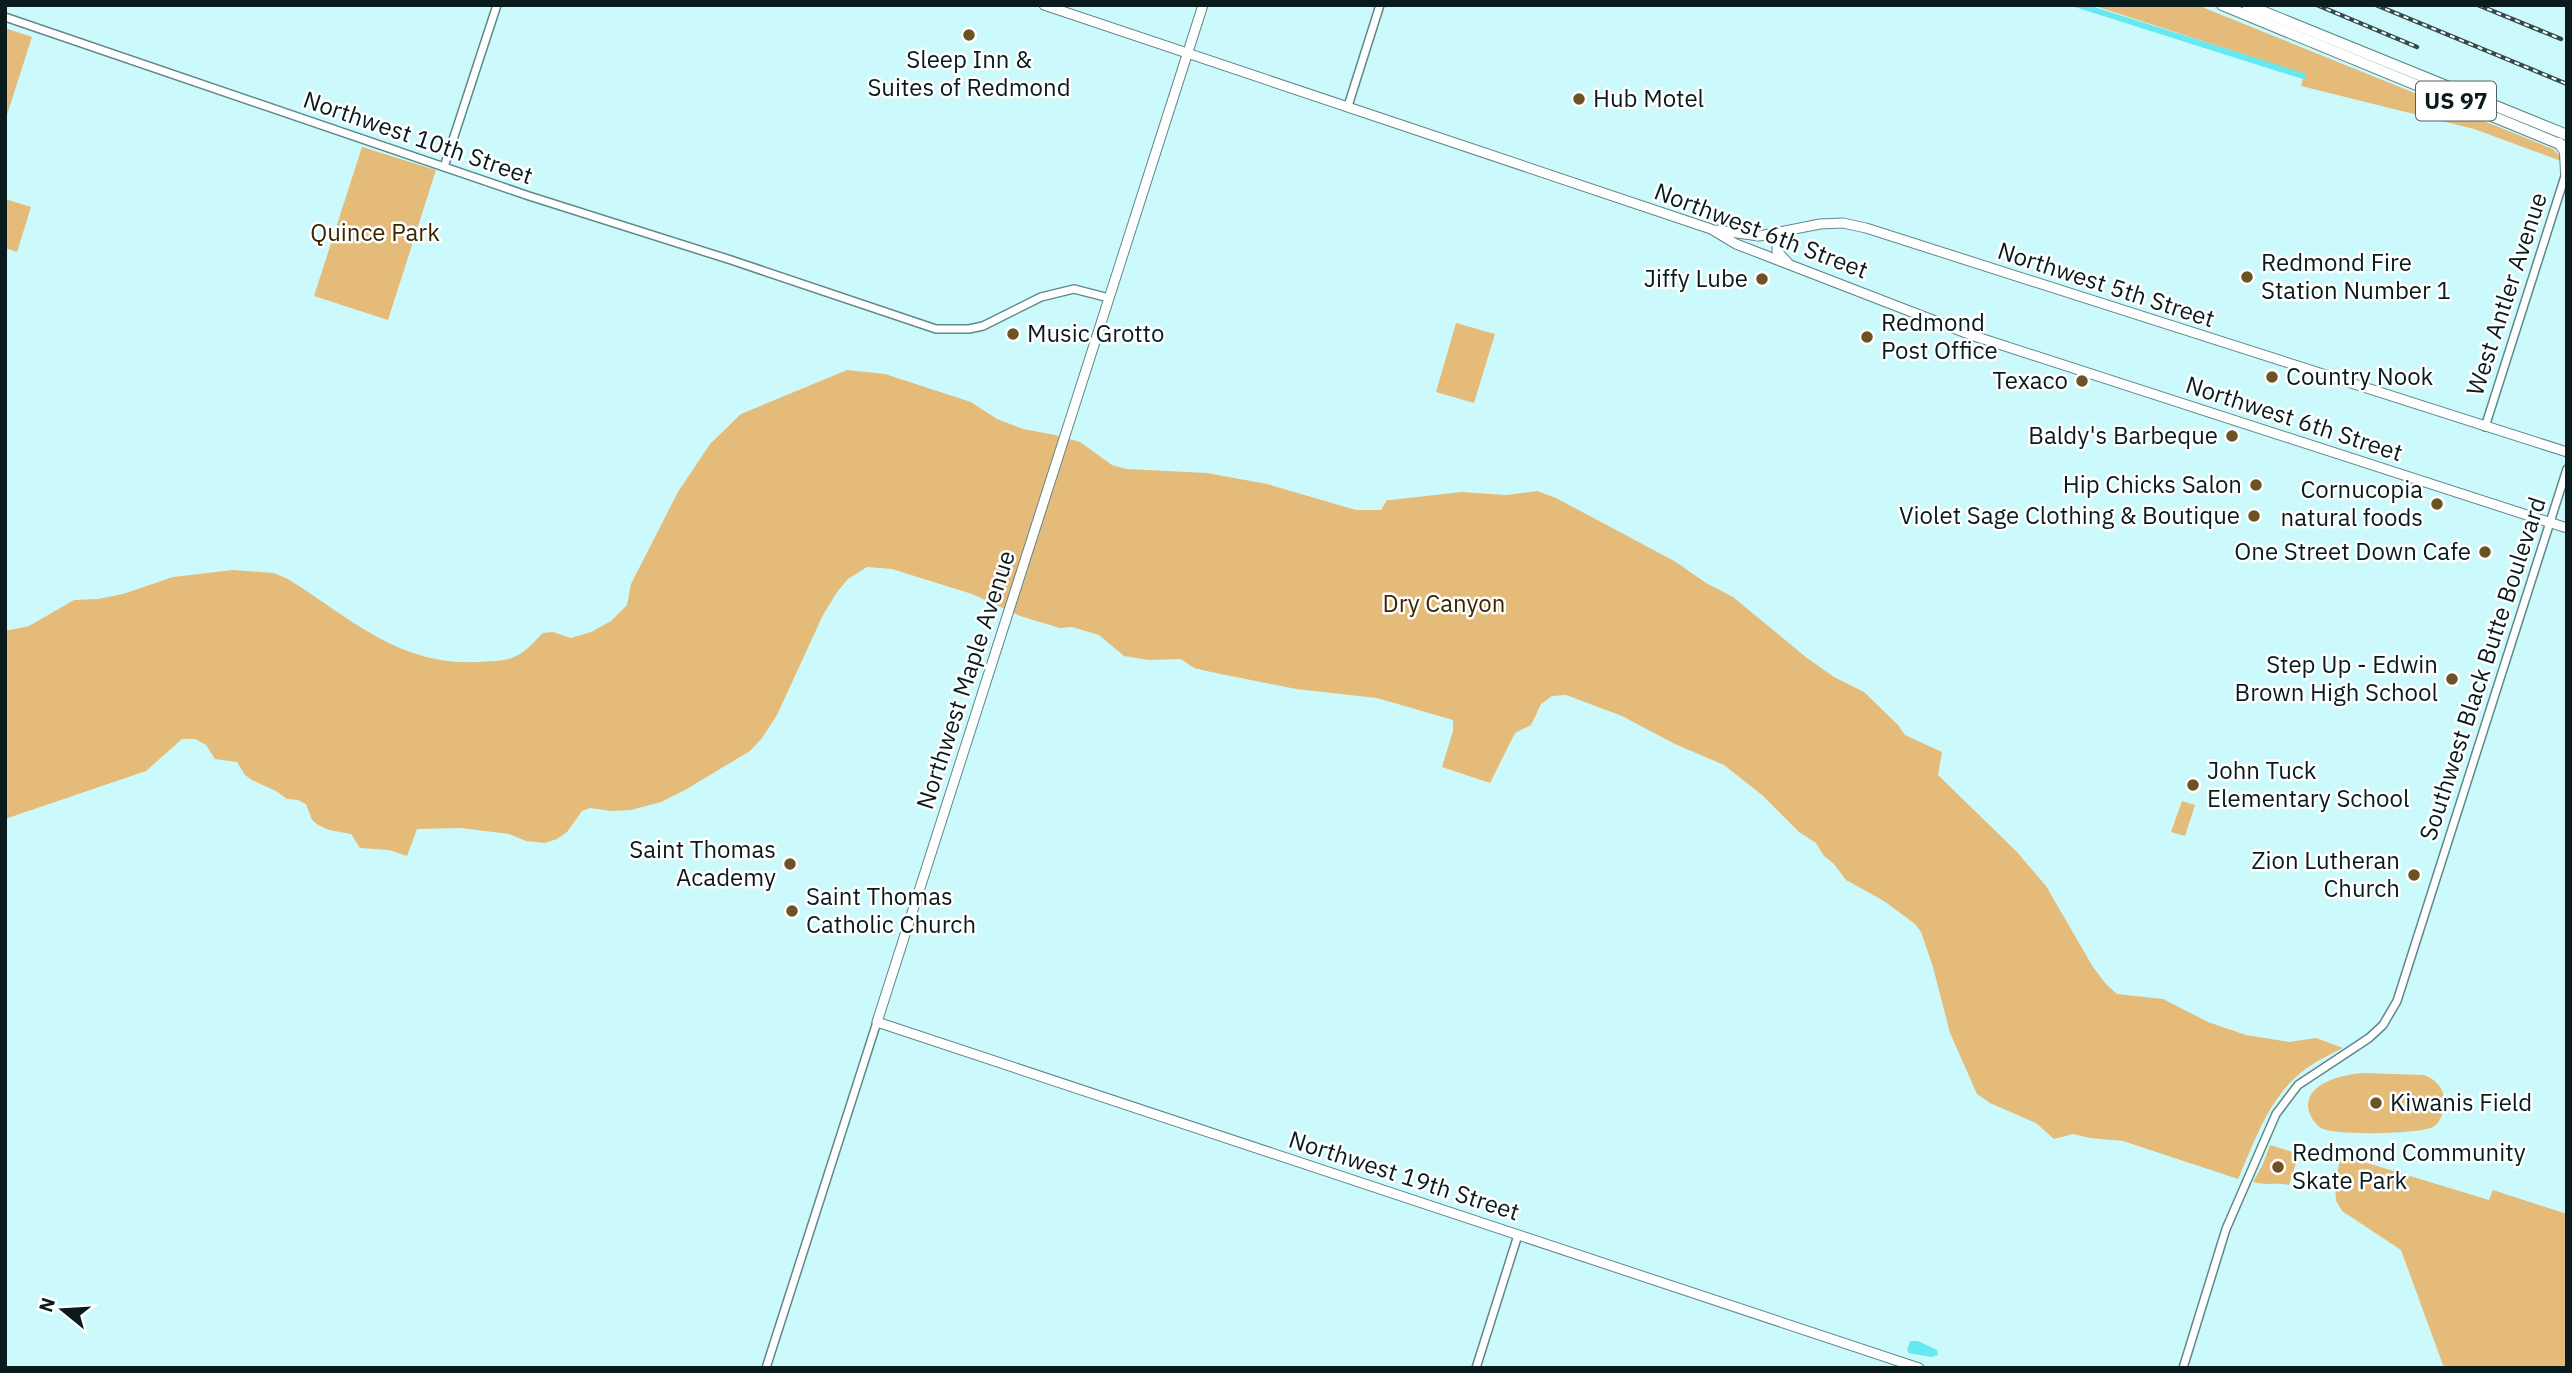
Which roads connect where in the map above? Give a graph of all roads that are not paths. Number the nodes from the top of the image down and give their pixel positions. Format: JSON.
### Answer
{"nodes":[{"id":1,"x":497,"y":5,"type":"edge"},
{"id":2,"x":1044,"y":5,"type":"edge"},
{"id":3,"x":1203,"y":5,"type":"edge"},
{"id":4,"x":1380,"y":5,"type":"edge"},
{"id":5,"x":2222,"y":5,"type":"edge"},
{"id":6,"x":2247,"y":5,"type":"edge"},
{"id":7,"x":5,"y":18,"type":"edge"},
{"id":8,"x":1188,"y":53,"type":"junction"},
{"id":9,"x":1348,"y":106,"type":"junction"},
{"id":10,"x":2564,"y":132,"type":"edge"},
{"id":11,"x":2563,"y":145,"type":"edge"},
{"id":12,"x":444,"y":167,"type":"junction"},
{"id":13,"x":2566,"y":173,"type":"edge"},
{"id":14,"x":1711,"y":229,"type":"junction"},
{"id":15,"x":1784,"y":233,"type":"junction"},
{"id":16,"x":1788,"y":264,"type":"junction"},
{"id":17,"x":1109,"y":298,"type":"junction"},
{"id":18,"x":2485,"y":426,"type":"junction"},
{"id":19,"x":2567,"y":452,"type":"edge"},
{"id":20,"x":2567,"y":469,"type":"edge"},
{"id":21,"x":2550,"y":522,"type":"junction"},
{"id":22,"x":2567,"y":528,"type":"edge"},
{"id":23,"x":877,"y":1022,"type":"junction"},
{"id":24,"x":1518,"y":1235,"type":"junction"},
{"id":25,"x":766,"y":1368,"type":"edge"},
{"id":26,"x":1476,"y":1368,"type":"edge"},
{"id":27,"x":1919,"y":1368,"type":"edge"},
{"id":28,"x":2183,"y":1368,"type":"edge"}],
"edges":[{"from":1,"to":12,"type":"street"},
{"from":2,"to":8,"type":"main road","name":"Northwest 6th Street"},
{"from":3,"to":8,"type":"main road","name":"Northwest Maple Avenue"},
{"from":4,"to":9,"type":"street"},
{"from":5,"to":11,"type":"highway","number":"US 97"},
{"from":6,"to":10,"type":"highway","number":"US 97"},
{"from":7,"to":12,"type":"street","name":"Northwest 10th Street"},
{"from":8,"to":9,"type":"main road","name":"Northwest 6th Street"},
{"from":8,"to":17,"type":"main road","name":"Northwest Maple Avenue"},
{"from":9,"to":14,"type":"main road","name":"Northwest 6th Street"},
{"from":11,"to":13,"type":"highway"},
{"from":12,"to":17,"type":"street","name":"Northwest 10th Street"},
{"from":13,"to":18,"type":"street","name":"West Antler Avenue"},
{"from":14,"to":15,"type":"main road","name":"Northwest 5th Street"},
{"from":14,"to":16,"type":"main road","name":"Northwest 6th Street"},
{"from":15,"to":16,"type":"main road"},
{"from":15,"to":18,"type":"main road","name":"Northwest 5th Street"},
{"from":16,"to":21,"type":"main road","name":"Northwest 6th Street"},
{"from":17,"to":23,"type":"main road","name":"Northwest Maple Avenue"},
{"from":18,"to":19,"type":"main road","name":"Northwest 5th Street"},
{"from":20,"to":21,"type":"street","name":"Southwest Black Butte Boulevard"},
{"from":21,"to":22,"type":"main road","name":"Northwest 6th Street"},
{"from":21,"to":28,"type":"street","name":"Southwest Black Butte Boulevard"},
{"from":23,"to":24,"type":"main road","name":"Northwest 19th Street"},
{"from":23,"to":25,"type":"street","name":"Northwest Maple Avenue"},
{"from":24,"to":26,"type":"street"},
{"from":24,"to":27,"type":"main road","name":"Northwest 19th Street"}]}
